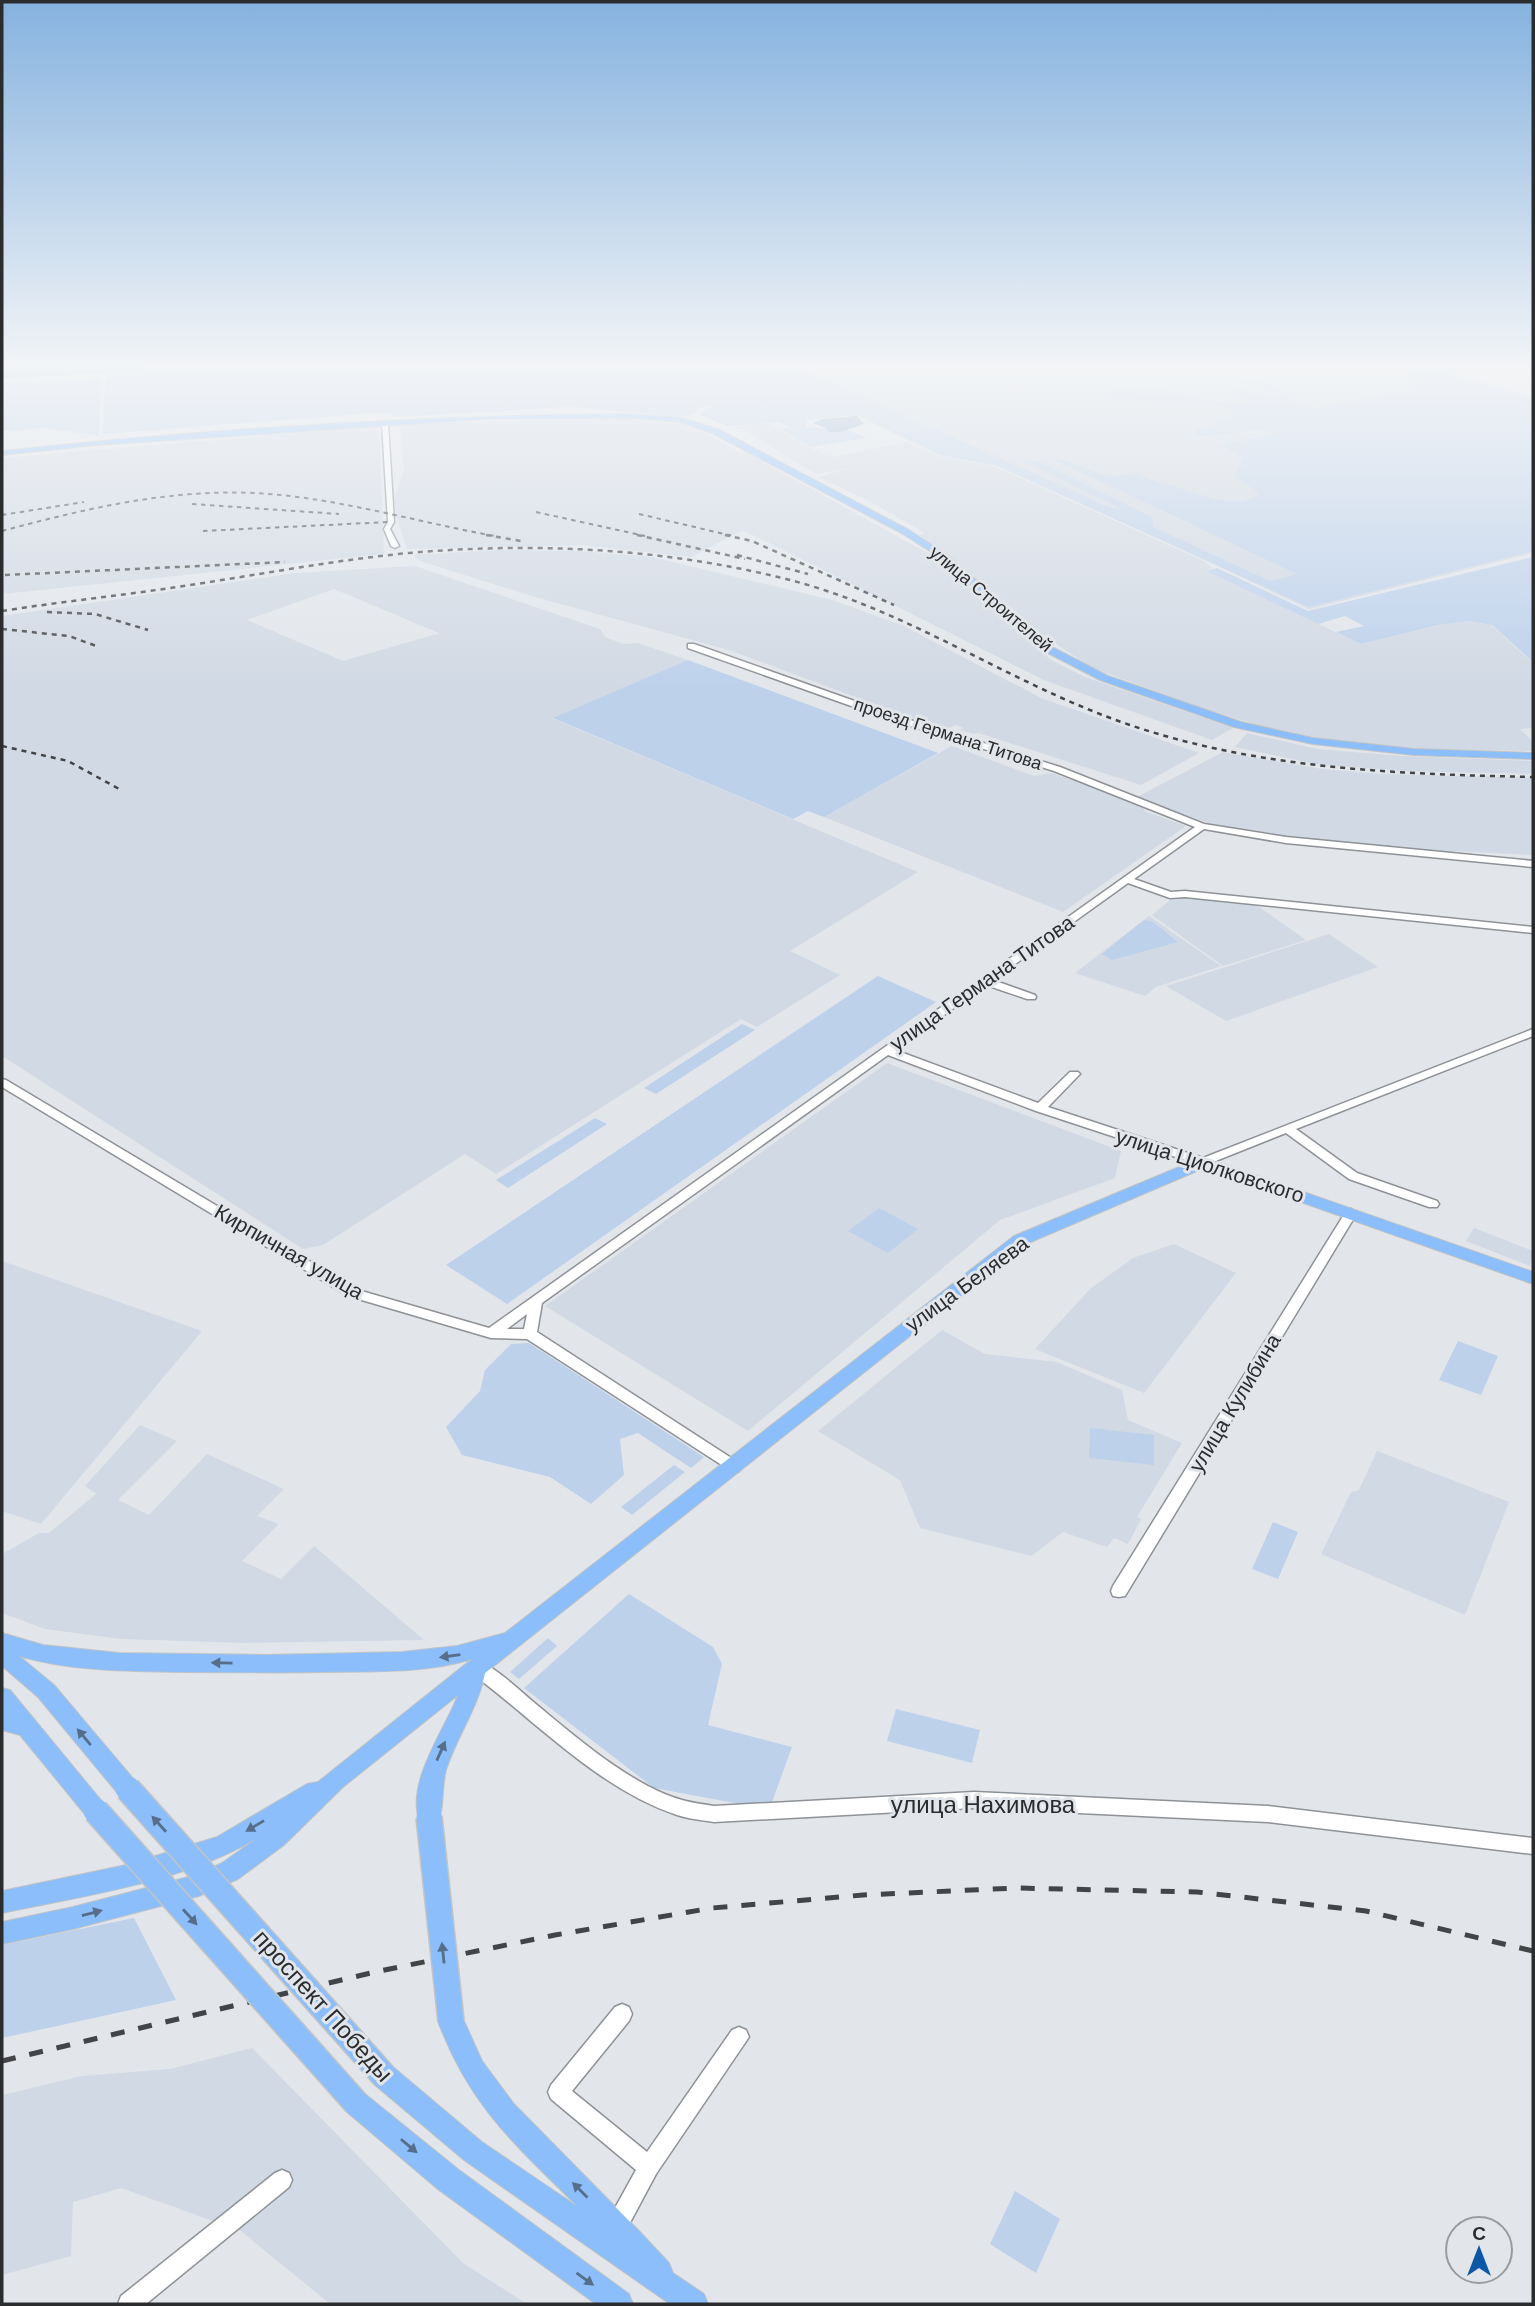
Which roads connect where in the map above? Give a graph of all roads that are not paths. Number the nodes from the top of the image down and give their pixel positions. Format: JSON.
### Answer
{"nodes":[{"id":1,"x":388,"y":475,"type":"edge"},
{"id":2,"x":796,"y":475,"type":"edge"},
{"id":3,"x":395,"y":546,"type":"dead end"},
{"id":4,"x":691,"y":646,"type":"dead end"},
{"id":5,"x":1533,"y":756,"type":"edge"},
{"id":6,"x":1202,"y":826,"type":"junction"},
{"id":7,"x":1533,"y":864,"type":"edge"},
{"id":8,"x":1128,"y":880,"type":"junction"},
{"id":9,"x":1533,"y":930,"type":"edge"},
{"id":10,"x":986,"y":981,"type":"junction"},
{"id":11,"x":1031,"y":998,"type":"dead end"},
{"id":12,"x":1533,"y":1032,"type":"edge"},
{"id":13,"x":887,"y":1051,"type":"junction"},
{"id":14,"x":1074,"y":1074,"type":"dead end"},
{"id":15,"x":2,"y":1083,"type":"edge"},
{"id":16,"x":1040,"y":1108,"type":"junction"},
{"id":17,"x":1288,"y":1129,"type":"junction"},
{"id":18,"x":1203,"y":1162,"type":"junction"},
{"id":19,"x":1433,"y":1204,"type":"dead end"},
{"id":20,"x":1351,"y":1213,"type":"junction"},
{"id":21,"x":1533,"y":1278,"type":"edge"},
{"id":22,"x":536,"y":1300,"type":"junction"},
{"id":23,"x":491,"y":1333,"type":"junction"},
{"id":24,"x":530,"y":1334,"type":"junction"},
{"id":25,"x":734,"y":1467,"type":"junction"},
{"id":26,"x":1119,"y":1591,"type":"dead end"},
{"id":27,"x":515,"y":1637,"type":"junction"},
{"id":28,"x":2,"y":1642,"type":"edge"},
{"id":29,"x":2,"y":1654,"type":"edge"},
{"id":30,"x":476,"y":1667,"type":"junction"},
{"id":31,"x":2,"y":1697,"type":"edge"},
{"id":32,"x":2,"y":1721,"type":"edge"},
{"id":33,"x":28,"y":1727,"type":"junction"},
{"id":34,"x":335,"y":1780,"type":"junction"},
{"id":35,"x":1533,"y":1846,"type":"edge"},
{"id":36,"x":48,"y":1894,"type":"junction"},
{"id":37,"x":2,"y":1902,"type":"edge"},
{"id":38,"x":48,"y":1923,"type":"junction"},
{"id":39,"x":2,"y":1933,"type":"edge"},
{"id":40,"x":622,"y":2014,"type":"dead end"},
{"id":41,"x":739,"y":2037,"type":"dead end"},
{"id":42,"x":649,"y":2167,"type":"junction"},
{"id":43,"x":282,"y":2180,"type":"dead end"},
{"id":44,"x":616,"y":2225,"type":"junction"},
{"id":45,"x":686,"y":2299,"type":"edge"},
{"id":46,"x":129,"y":2304,"type":"edge"},
{"id":47,"x":619,"y":2304,"type":"edge"}],
"edges":[{"from":1,"to":3,"type":"street"},
{"from":2,"to":5,"type":"main road","name":"улица Строителей"},
{"from":4,"to":6,"type":"street","name":"проезд Германа Титова"},
{"from":6,"to":7,"type":"street"},
{"from":6,"to":8,"type":"street","name":"улица Германа Титова"},
{"from":8,"to":9,"type":"street"},
{"from":8,"to":10,"type":"street","name":"улица Германа Титова"},
{"from":10,"to":11,"type":"street"},
{"from":10,"to":13,"type":"street","name":"улица Германа Титова"},
{"from":12,"to":17,"type":"street","name":"улица Беляева"},
{"from":13,"to":16,"type":"street","name":"улица Циолковского"},
{"from":13,"to":22,"type":"street","name":"улица Германа Титова"},
{"from":14,"to":16,"type":"street"},
{"from":15,"to":23,"type":"street","name":"Кирпичная улица"},
{"from":16,"to":18,"type":"street","name":"улица Циолковского"},
{"from":17,"to":18,"type":"street","name":"улица Беляева"},
{"from":17,"to":19,"type":"street"},
{"from":18,"to":20,"type":"main road","name":"улица Циолковского"},
{"from":18,"to":25,"type":"main road","name":"улица Беляева"},
{"from":20,"to":21,"type":"main road","name":"улица Циолковского"},
{"from":20,"to":26,"type":"street","name":"улица Кулибина"},
{"from":22,"to":23,"type":"street","name":"улица Германа Титова"},
{"from":22,"to":24,"type":"street"},
{"from":23,"to":24,"type":"street","name":"Кирпичная улица"},
{"from":24,"to":25,"type":"street"},
{"from":25,"to":27,"type":"main road","name":"улица Беляева"},
{"from":27,"to":28,"type":"main road","one_way":true},
{"from":27,"to":30,"type":"main road","name":"улица Беляева"},
{"from":45,"to":29,"type":"main road","name":"проспект Победы","one_way":true,"bridge":true},
{"from":30,"to":34,"type":"main road","name":"улица Беляева"},
{"from":30,"to":35,"type":"street","name":"улица Нахимова"},
{"from":44,"to":30,"type":"main road","one_way":true,"bridge":true},
{"from":31,"to":33,"type":"main road","name":"проспект Победы"},
{"from":32,"to":33,"type":"main road"},
{"from":33,"to":47,"type":"main road","name":"проспект Победы","one_way":true,"bridge":true},
{"from":34,"to":36,"type":"main road","one_way":true},
{"from":38,"to":34,"type":"main road","one_way":true},
{"from":36,"to":37,"type":"main road"},
{"from":36,"to":38,"type":"main road"},
{"from":38,"to":39,"type":"main road"},
{"from":40,"to":42,"type":"street"},
{"from":41,"to":42,"type":"street"},
{"from":42,"to":44,"type":"street"},
{"from":43,"to":46,"type":"street"},
{"from":44,"to":45,"type":"main road"}]}
